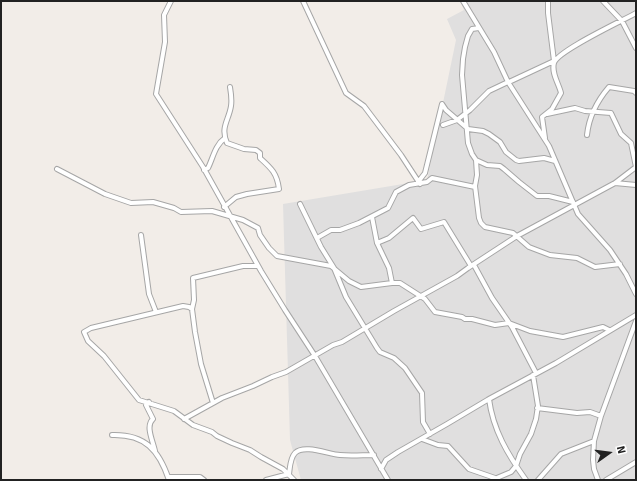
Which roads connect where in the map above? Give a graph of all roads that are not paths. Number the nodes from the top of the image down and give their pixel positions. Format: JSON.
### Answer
{"nodes":[{"id":1,"x":171,"y":1,"type":"edge"},
{"id":2,"x":303,"y":1,"type":"edge"},
{"id":3,"x":463,"y":1,"type":"edge"},
{"id":4,"x":548,"y":1,"type":"edge"},
{"id":5,"x":602,"y":1,"type":"edge"},
{"id":6,"x":636,"y":13,"type":"edge"},
{"id":7,"x":622,"y":21,"type":"junction"},
{"id":8,"x":479,"y":28,"type":"junction"},
{"id":9,"x":636,"y":48,"type":"edge"},
{"id":10,"x":554,"y":61,"type":"junction"},
{"id":11,"x":508,"y":82,"type":"junction"},
{"id":12,"x":230,"y":87,"type":"dead end"},
{"id":13,"x":636,"y":93,"type":"edge"},
{"id":14,"x":593,"y":111,"type":"junction"},
{"id":15,"x":466,"y":113,"type":"junction"},
{"id":16,"x":545,"y":114,"type":"junction"},
{"id":17,"x":457,"y":120,"type":"junction"},
{"id":18,"x":443,"y":125,"type":"dead end"},
{"id":19,"x":468,"y":129,"type":"junction"},
{"id":20,"x":587,"y":135,"type":"dead end"},
{"id":21,"x":225,"y":138,"type":"junction"},
{"id":22,"x":545,"y":138,"type":"junction"},
{"id":23,"x":476,"y":160,"type":"junction"},
{"id":24,"x":556,"y":161,"type":"junction"},
{"id":25,"x":636,"y":167,"type":"edge"},
{"id":26,"x":57,"y":169,"type":"dead end"},
{"id":27,"x":204,"y":170,"type":"junction"},
{"id":28,"x":419,"y":183,"type":"junction"},
{"id":29,"x":615,"y":183,"type":"junction"},
{"id":30,"x":636,"y":184,"type":"edge"},
{"id":31,"x":475,"y":187,"type":"junction"},
{"id":32,"x":300,"y":204,"type":"dead end"},
{"id":33,"x":574,"y":204,"type":"junction"},
{"id":34,"x":224,"y":207,"type":"junction"},
{"id":35,"x":229,"y":216,"type":"junction"},
{"id":36,"x":372,"y":217,"type":"junction"},
{"id":37,"x":141,"y":235,"type":"dead end"},
{"id":38,"x":517,"y":236,"type":"junction"},
{"id":39,"x":316,"y":238,"type":"junction"},
{"id":40,"x":377,"y":243,"type":"junction"},
{"id":41,"x":620,"y":264,"type":"junction"},
{"id":42,"x":472,"y":265,"type":"junction"},
{"id":43,"x":258,"y":266,"type":"junction"},
{"id":44,"x":334,"y":268,"type":"junction"},
{"id":45,"x":392,"y":282,"type":"junction"},
{"id":46,"x":636,"y":294,"type":"edge"},
{"id":47,"x":419,"y":296,"type":"junction"},
{"id":48,"x":192,"y":309,"type":"junction"},
{"id":49,"x":156,"y":312,"type":"junction"},
{"id":50,"x":636,"y":315,"type":"edge"},
{"id":51,"x":636,"y":321,"type":"edge"},
{"id":52,"x":509,"y":323,"type":"junction"},
{"id":53,"x":364,"y":328,"type":"junction"},
{"id":54,"x":609,"y":330,"type":"junction"},
{"id":55,"x":315,"y":356,"type":"junction"},
{"id":56,"x":534,"y":374,"type":"junction"},
{"id":57,"x":489,"y":399,"type":"junction"},
{"id":58,"x":149,"y":402,"type":"junction"},
{"id":59,"x":213,"y":403,"type":"junction"},
{"id":60,"x":538,"y":408,"type":"junction"},
{"id":61,"x":601,"y":416,"type":"junction"},
{"id":62,"x":184,"y":419,"type":"junction"},
{"id":63,"x":430,"y":434,"type":"junction"},
{"id":64,"x":112,"y":435,"type":"dead end"},
{"id":65,"x":422,"y":438,"type":"junction"},
{"id":66,"x":594,"y":441,"type":"junction"},
{"id":67,"x":155,"y":451,"type":"junction"},
{"id":68,"x":374,"y":455,"type":"junction"},
{"id":69,"x":636,"y":462,"type":"edge"},
{"id":70,"x":516,"y":466,"type":"junction"},
{"id":71,"x":381,"y":469,"type":"junction"},
{"id":72,"x":289,"y":474,"type":"junction"},
{"id":73,"x":168,"y":478,"type":"edge"},
{"id":74,"x":494,"y":479,"type":"edge"},
{"id":75,"x":204,"y":480,"type":"edge"},
{"id":76,"x":266,"y":480,"type":"edge"},
{"id":77,"x":294,"y":480,"type":"edge"},
{"id":78,"x":388,"y":480,"type":"edge"},
{"id":79,"x":526,"y":480,"type":"edge"},
{"id":80,"x":538,"y":480,"type":"edge"},
{"id":81,"x":598,"y":480,"type":"edge"},
{"id":82,"x":606,"y":480,"type":"edge"}],
"edges":[{"from":1,"to":27,"type":"street"},
{"from":2,"to":28,"type":"street"},
{"from":3,"to":8,"type":"street"},
{"from":4,"to":10,"type":"street"},
{"from":5,"to":7,"type":"street"},
{"from":6,"to":7,"type":"street"},
{"from":7,"to":9,"type":"street"},
{"from":7,"to":10,"type":"street"},
{"from":8,"to":11,"type":"street"},
{"from":8,"to":15,"type":"street"},
{"from":10,"to":11,"type":"street"},
{"from":10,"to":16,"type":"street"},
{"from":11,"to":15,"type":"street"},
{"from":11,"to":22,"type":"street"},
{"from":12,"to":21,"type":"street"},
{"from":13,"to":14,"type":"street"},
{"from":14,"to":16,"type":"street"},
{"from":14,"to":20,"type":"street"},
{"from":14,"to":25,"type":"street"},
{"from":15,"to":17,"type":"street"},
{"from":15,"to":19,"type":"street"},
{"from":16,"to":22,"type":"street"},
{"from":17,"to":18,"type":"street"},
{"from":17,"to":19,"type":"street"},
{"from":17,"to":28,"type":"street"},
{"from":19,"to":23,"type":"street"},
{"from":19,"to":24,"type":"street"},
{"from":21,"to":27,"type":"street"},
{"from":21,"to":34,"type":"street"},
{"from":22,"to":24,"type":"street"},
{"from":23,"to":31,"type":"street"},
{"from":23,"to":33,"type":"street"},
{"from":24,"to":33,"type":"street"},
{"from":25,"to":29,"type":"street"},
{"from":26,"to":35,"type":"street"},
{"from":27,"to":34,"type":"street"},
{"from":28,"to":31,"type":"street"},
{"from":28,"to":36,"type":"street"},
{"from":29,"to":30,"type":"street"},
{"from":29,"to":33,"type":"street"},
{"from":31,"to":38,"type":"street"},
{"from":32,"to":39,"type":"street"},
{"from":33,"to":38,"type":"street"},
{"from":33,"to":41,"type":"street"},
{"from":34,"to":35,"type":"street"},
{"from":35,"to":43,"type":"street"},
{"from":35,"to":44,"type":"street"},
{"from":36,"to":39,"type":"street"},
{"from":36,"to":40,"type":"street"},
{"from":37,"to":49,"type":"street"},
{"from":38,"to":41,"type":"street"},
{"from":38,"to":42,"type":"street"},
{"from":39,"to":44,"type":"street"},
{"from":40,"to":42,"type":"street"},
{"from":40,"to":45,"type":"street"},
{"from":41,"to":46,"type":"street"},
{"from":42,"to":47,"type":"street"},
{"from":42,"to":52,"type":"street"},
{"from":43,"to":48,"type":"street"},
{"from":43,"to":55,"type":"street"},
{"from":44,"to":45,"type":"street"},
{"from":44,"to":53,"type":"street"},
{"from":45,"to":47,"type":"street"},
{"from":47,"to":52,"type":"street"},
{"from":47,"to":53,"type":"street"},
{"from":48,"to":49,"type":"street"},
{"from":48,"to":59,"type":"street"},
{"from":49,"to":58,"type":"street"},
{"from":50,"to":54,"type":"street"},
{"from":51,"to":61,"type":"street"},
{"from":52,"to":54,"type":"street"},
{"from":52,"to":56,"type":"street"},
{"from":53,"to":55,"type":"street"},
{"from":53,"to":63,"type":"street"},
{"from":54,"to":56,"type":"street"},
{"from":55,"to":59,"type":"street"},
{"from":55,"to":68,"type":"street"},
{"from":56,"to":57,"type":"street"},
{"from":56,"to":60,"type":"street"},
{"from":57,"to":63,"type":"street"},
{"from":57,"to":70,"type":"street"},
{"from":58,"to":62,"type":"street"},
{"from":58,"to":67,"type":"street"},
{"from":59,"to":62,"type":"street"},
{"from":60,"to":61,"type":"street"},
{"from":60,"to":70,"type":"street"},
{"from":61,"to":66,"type":"street"},
{"from":62,"to":72,"type":"street"},
{"from":63,"to":65,"type":"street"},
{"from":64,"to":67,"type":"street"},
{"from":65,"to":71,"type":"street"},
{"from":65,"to":74,"type":"street"},
{"from":66,"to":80,"type":"street"},
{"from":66,"to":81,"type":"street"},
{"from":67,"to":73,"type":"street"},
{"from":68,"to":71,"type":"street"},
{"from":68,"to":72,"type":"street"},
{"from":69,"to":82,"type":"street"},
{"from":70,"to":74,"type":"street"},
{"from":70,"to":79,"type":"street"},
{"from":71,"to":78,"type":"street"},
{"from":72,"to":76,"type":"street"},
{"from":72,"to":77,"type":"street"},
{"from":73,"to":75,"type":"street"}]}
